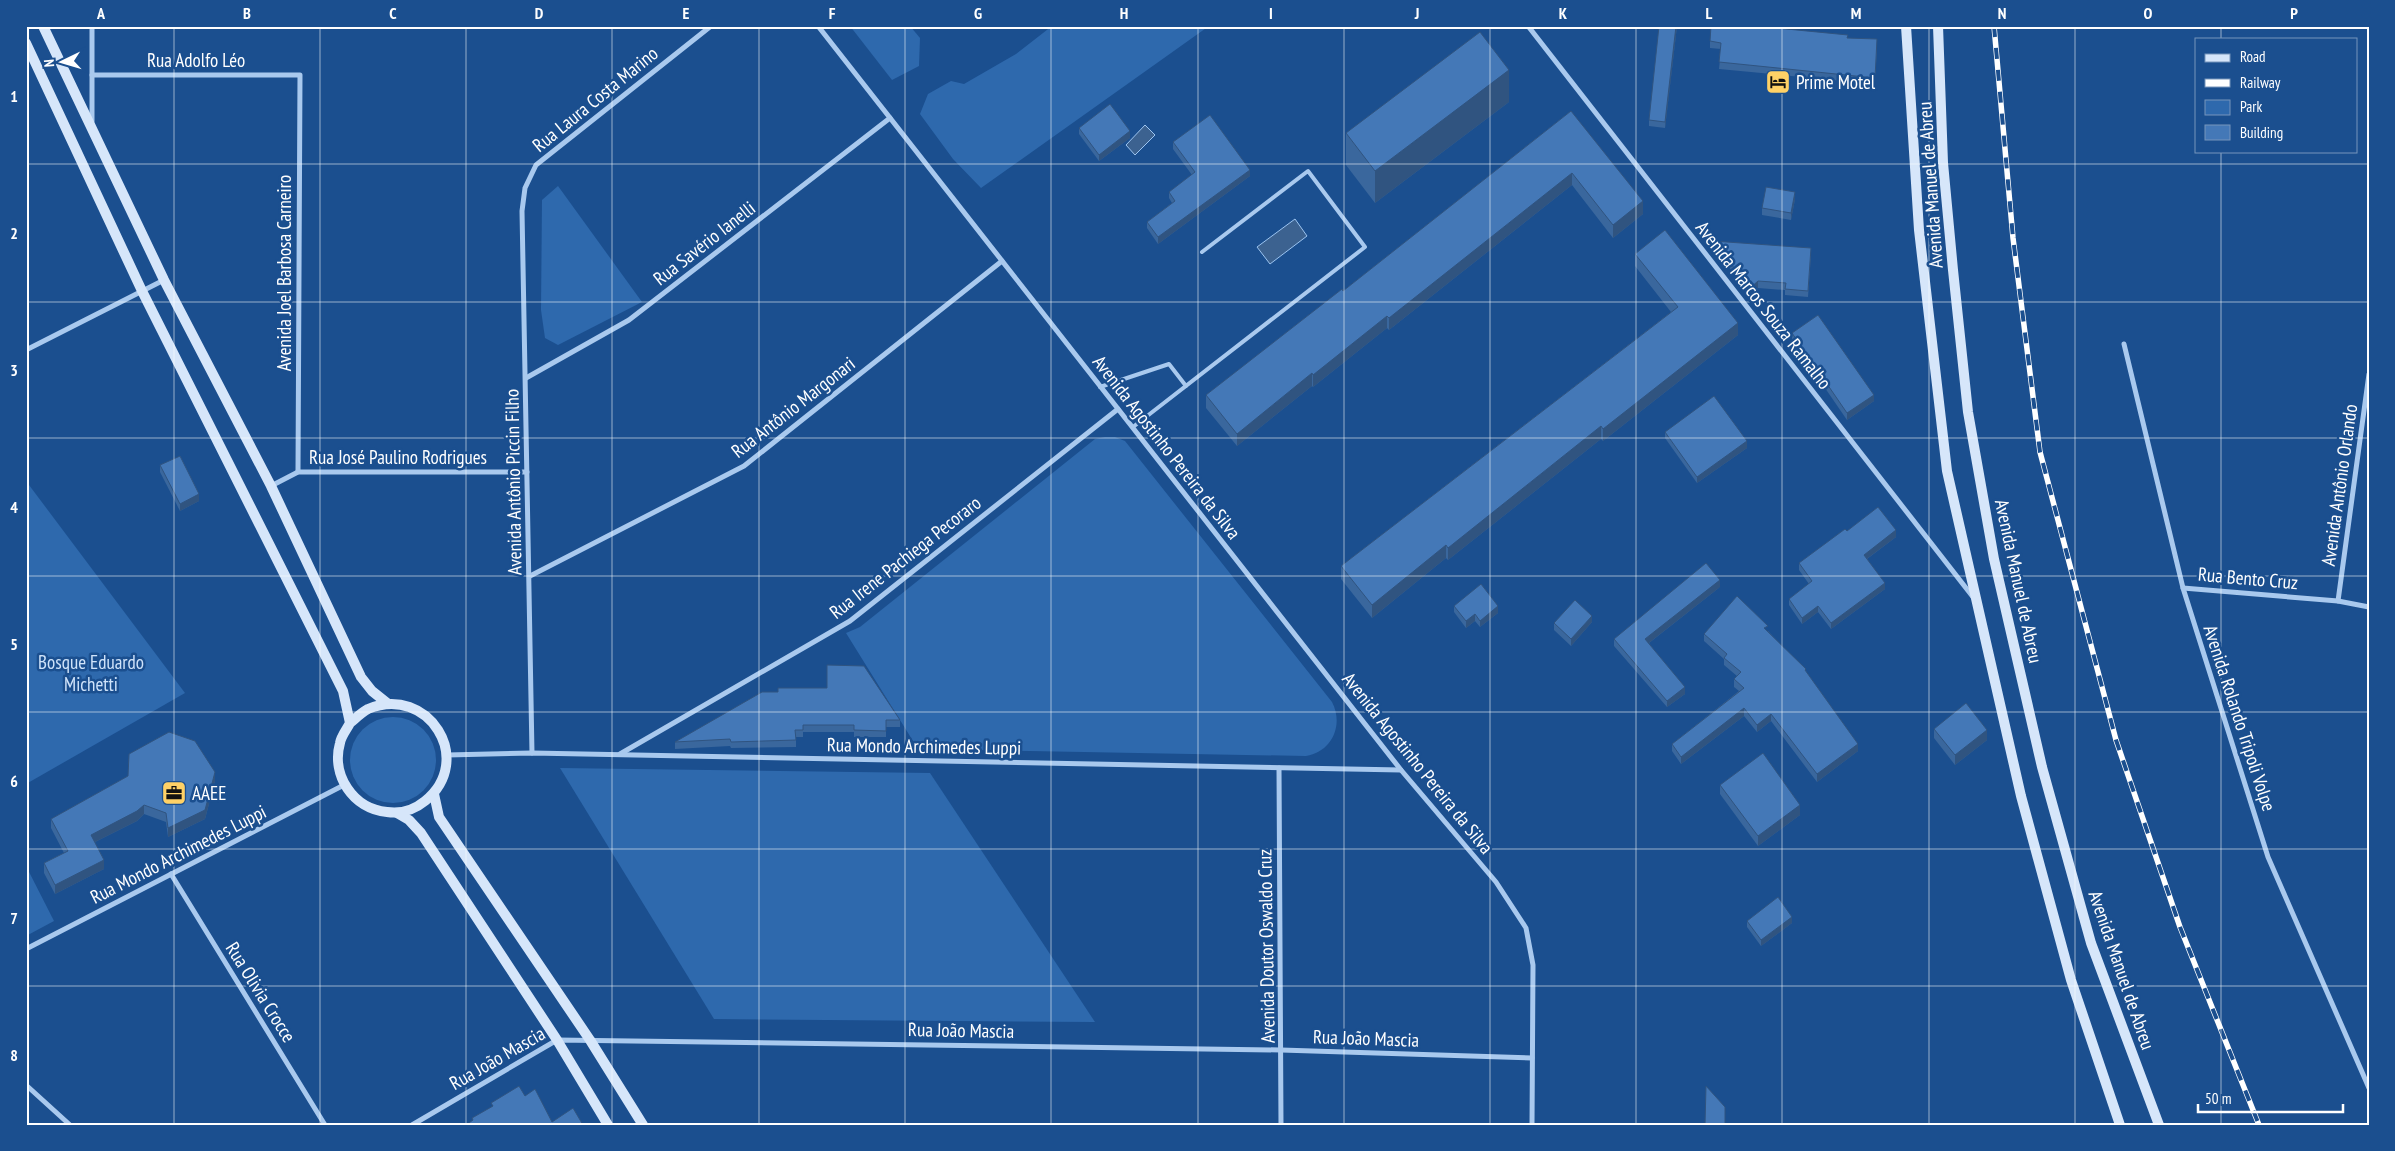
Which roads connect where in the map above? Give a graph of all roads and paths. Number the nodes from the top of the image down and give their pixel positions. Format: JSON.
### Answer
{"nodes":[{"id":1,"x":43,"y":26,"type":"edge"},
{"id":2,"x":92,"y":26,"type":"edge"},
{"id":3,"x":711,"y":26,"type":"edge"},
{"id":4,"x":818,"y":26,"type":"edge"},
{"id":5,"x":1528,"y":26,"type":"edge"},
{"id":6,"x":1906,"y":26,"type":"edge"},
{"id":7,"x":1938,"y":26,"type":"edge"},
{"id":8,"x":26,"y":43,"type":"edge"},
{"id":9,"x":92,"y":75,"type":"junction"},
{"id":10,"x":300,"y":75,"type":"joint"},
{"id":11,"x":890,"y":118,"type":"junction"},
{"id":12,"x":92,"y":127,"type":"junction"},
{"id":13,"x":522,"y":211,"type":"joint"},
{"id":14,"x":1202,"y":252,"type":"dead end"},
{"id":15,"x":1002,"y":261,"type":"junction"},
{"id":16,"x":164,"y":280,"type":"junction"},
{"id":17,"x":142,"y":291,"type":"junction"},
{"id":18,"x":2124,"y":344,"type":"dead end"},
{"id":19,"x":26,"y":350,"type":"edge"},
{"id":20,"x":2369,"y":374,"type":"edge"},
{"id":21,"x":526,"y":378,"type":"junction"},
{"id":22,"x":1100,"y":386,"type":"junction"},
{"id":23,"x":1186,"y":386,"type":"junction"},
{"id":24,"x":1118,"y":409,"type":"junction"},
{"id":25,"x":1132,"y":427,"type":"junction"},
{"id":26,"x":298,"y":472,"type":"junction"},
{"id":27,"x":527,"y":472,"type":"junction"},
{"id":28,"x":271,"y":486,"type":"junction"},
{"id":29,"x":530,"y":576,"type":"junction"},
{"id":30,"x":2183,"y":588,"type":"junction"},
{"id":31,"x":1976,"y":601,"type":"junction"},
{"id":32,"x":2338,"y":601,"type":"junction"},
{"id":33,"x":2369,"y":607,"type":"edge"},
{"id":34,"x":388,"y":703,"type":"junction"},
{"id":35,"x":350,"y":723,"type":"junction"},
{"id":36,"x":532,"y":753,"type":"junction"},
{"id":37,"x":447,"y":754,"type":"junction"},
{"id":38,"x":620,"y":754,"type":"junction"},
{"id":39,"x":1279,"y":768,"type":"junction"},
{"id":40,"x":1401,"y":770,"type":"junction"},
{"id":41,"x":344,"y":785,"type":"junction"},
{"id":42,"x":434,"y":794,"type":"junction"},
{"id":43,"x":397,"y":813,"type":"junction"},
{"id":44,"x":172,"y":874,"type":"junction"},
{"id":45,"x":26,"y":949,"type":"edge"},
{"id":46,"x":557,"y":1040,"type":"junction"},
{"id":47,"x":590,"y":1040,"type":"junction"},
{"id":48,"x":1282,"y":1050,"type":"junction"},
{"id":49,"x":1532,"y":1058,"type":"junction"},
{"id":50,"x":26,"y":1084,"type":"edge"},
{"id":51,"x":2369,"y":1088,"type":"edge"},
{"id":52,"x":70,"y":1125,"type":"edge"},
{"id":53,"x":325,"y":1125,"type":"edge"},
{"id":54,"x":412,"y":1125,"type":"edge"},
{"id":55,"x":608,"y":1125,"type":"edge"},
{"id":56,"x":643,"y":1125,"type":"edge"},
{"id":57,"x":1281,"y":1125,"type":"edge"},
{"id":58,"x":1532,"y":1125,"type":"edge"},
{"id":59,"x":2120,"y":1125,"type":"edge"},
{"id":60,"x":2159,"y":1125,"type":"edge"}],
"edges":[{"from":1,"to":12,"type":"street"},
{"from":2,"to":9,"type":"street"},
{"from":3,"to":13,"type":"street","name":"Rua Laura Costa Marino"},
{"from":4,"to":11,"type":"street","name":"Avenida Agostinho Pereira da Silva"},
{"from":5,"to":31,"type":"street","name":"Avenida Marcos Souza Ramalho"},
{"from":6,"to":31,"type":"street","name":"Avenida Manuel de Abreu"},
{"from":7,"to":60,"type":"street","name":"Avenida Manuel de Abreu"},
{"from":8,"to":17,"type":"street"},
{"from":9,"to":10,"type":"street","name":"Rua Adolfo Léo"},
{"from":9,"to":12,"type":"street"},
{"from":10,"to":26,"type":"street","name":"Avenida Joel Barbosa Carneiro"},
{"from":11,"to":15,"type":"street","name":"Avenida Agostinho Pereira da Silva"},
{"from":11,"to":21,"type":"street","name":"Rua Savério Ianelli"},
{"from":12,"to":16,"type":"street"},
{"from":13,"to":21,"type":"street","name":"Avenida Antônio Piccin Filho"},
{"from":14,"to":23,"type":"lane"},
{"from":15,"to":22,"type":"street","name":"Avenida Agostinho Pereira da Silva"},
{"from":15,"to":29,"type":"street","name":"Rua Antônio Margonari"},
{"from":16,"to":17,"type":"street"},
{"from":16,"to":28,"type":"street"},
{"from":17,"to":19,"type":"street"},
{"from":17,"to":35,"type":"street"},
{"from":18,"to":30,"type":"street","name":"Avenida Rolando Tripoli Volpe"},
{"from":20,"to":32,"type":"street","name":"Avenida Antônio Orlando"},
{"from":21,"to":27,"type":"street","name":"Avenida Antônio Piccin Filho"},
{"from":22,"to":23,"type":"lane"},
{"from":22,"to":24,"type":"street","name":"Avenida Agostinho Pereira da Silva"},
{"from":23,"to":25,"type":"lane"},
{"from":24,"to":25,"type":"street","name":"Avenida Agostinho Pereira da Silva"},
{"from":24,"to":38,"type":"street","name":"Rua Irene Pachiega Pecoraro"},
{"from":25,"to":40,"type":"street","name":"Avenida Agostinho Pereira da Silva"},
{"from":26,"to":27,"type":"street","name":"Rua José Paulino Rodrigues"},
{"from":26,"to":28,"type":"street"},
{"from":27,"to":29,"type":"street","name":"Avenida Antônio Piccin Filho"},
{"from":28,"to":34,"type":"street"},
{"from":29,"to":36,"type":"street","name":"Avenida Antônio Piccin Filho"},
{"from":30,"to":32,"type":"street","name":"Rua Bento Cruz"},
{"from":30,"to":51,"type":"street","name":"Avenida Rolando Tripoli Volpe"},
{"from":31,"to":59,"type":"street","name":"Avenida Manuel de Abreu"},
{"from":32,"to":33,"type":"street","name":"Rua Bento Cruz"},
{"from":34,"to":35,"type":"street"},
{"from":34,"to":37,"type":"street"},
{"from":35,"to":41,"type":"street"},
{"from":36,"to":37,"type":"street","name":"Rua Mondo Archimedes Luppi"},
{"from":36,"to":38,"type":"street","name":"Rua Mondo Archimedes Luppi"},
{"from":37,"to":42,"type":"street"},
{"from":38,"to":39,"type":"street","name":"Rua Mondo Archimedes Luppi"},
{"from":39,"to":40,"type":"street","name":"Rua Mondo Archimedes Luppi"},
{"from":39,"to":48,"type":"street","name":"Avenida Doutor Oswaldo Cruz"},
{"from":40,"to":49,"type":"street","name":"Avenida Agostinho Pereira da Silva"},
{"from":41,"to":43,"type":"street"},
{"from":41,"to":44,"type":"street","name":"Rua Mondo Archimedes Luppi"},
{"from":42,"to":43,"type":"street"},
{"from":42,"to":47,"type":"street"},
{"from":43,"to":46,"type":"street"},
{"from":44,"to":45,"type":"street","name":"Rua Mondo Archimedes Luppi"},
{"from":44,"to":53,"type":"street","name":"Rua Olivia Crocce"},
{"from":46,"to":47,"type":"street","name":"Rua João Mascia"},
{"from":46,"to":54,"type":"street","name":"Rua João Mascia"},
{"from":46,"to":55,"type":"street"},
{"from":47,"to":48,"type":"street","name":"Rua João Mascia"},
{"from":47,"to":56,"type":"street"},
{"from":48,"to":49,"type":"street","name":"Rua João Mascia"},
{"from":48,"to":57,"type":"street","name":"Avenida Doutor Oswaldo Cruz"},
{"from":49,"to":58,"type":"street","name":"Avenida Agostinho Pereira da Silva"},
{"from":50,"to":52,"type":"street"}]}
